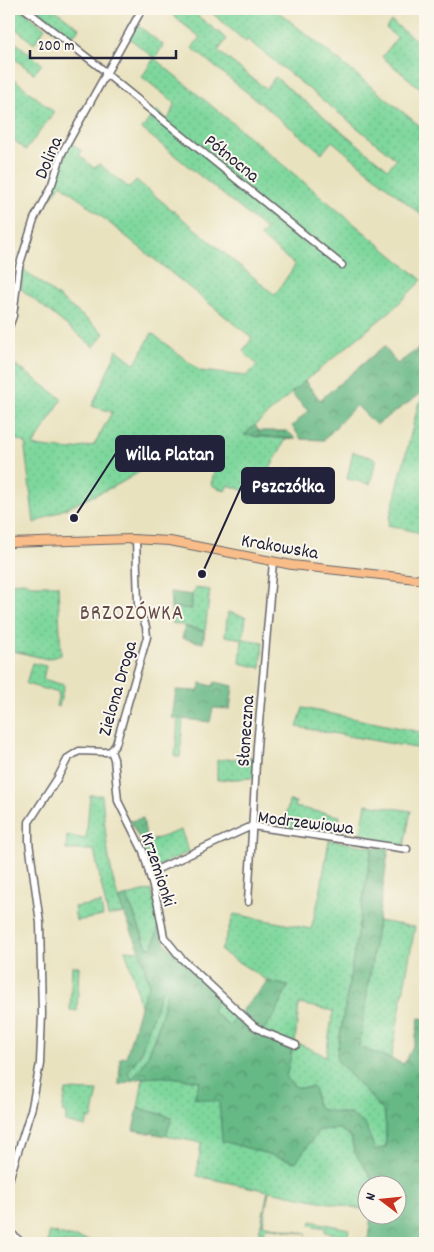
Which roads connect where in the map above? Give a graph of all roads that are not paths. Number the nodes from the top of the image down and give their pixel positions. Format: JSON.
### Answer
{"nodes":[{"id":1,"x":25,"y":9,"type":"edge"},
{"id":2,"x":142,"y":9,"type":"edge"},
{"id":3,"x":105,"y":73,"type":"junction"},
{"id":4,"x":342,"y":265,"type":"dead end"},
{"id":5,"x":9,"y":327,"type":"edge"},
{"id":6,"x":136,"y":539,"type":"junction"},
{"id":7,"x":9,"y":543,"type":"edge"},
{"id":8,"x":272,"y":562,"type":"junction"},
{"id":9,"x":425,"y":580,"type":"edge"},
{"id":10,"x":111,"y":751,"type":"junction"},
{"id":11,"x":252,"y":826,"type":"junction"},
{"id":12,"x":407,"y":849,"type":"dead end"},
{"id":13,"x":149,"y":872,"type":"junction"},
{"id":14,"x":248,"y":902,"type":"dead end"},
{"id":15,"x":296,"y":1044,"type":"dead end"},
{"id":16,"x":9,"y":1180,"type":"edge"},
{"id":17,"x":9,"y":1231,"type":"edge"},
{"id":18,"x":22,"y":1243,"type":"edge"}],
"edges":[{"from":1,"to":3,"type":"street","name":"Północna"},
{"from":2,"to":3,"type":"street","name":"Dolina"},
{"from":3,"to":4,"type":"street","name":"Północna"},
{"from":3,"to":5,"type":"street","name":"Dolina"},
{"from":6,"to":7,"type":"main road","name":"Krakowska"},
{"from":6,"to":8,"type":"main road","name":"Krakowska"},
{"from":6,"to":10,"type":"street","name":"Zielona Droga"},
{"from":8,"to":9,"type":"main road","name":"Krakowska"},
{"from":8,"to":11,"type":"street","name":"Słoneczna"},
{"from":10,"to":13,"type":"street","name":"Krzemionki"},
{"from":10,"to":16,"type":"street","name":"Zielona Droga"},
{"from":11,"to":12,"type":"street","name":"Modrzewiowa"},
{"from":11,"to":13,"type":"street","name":"Modrzewiowa"},
{"from":11,"to":14,"type":"street","name":"Słoneczna"},
{"from":13,"to":15,"type":"street","name":"Krzemionki"},
{"from":17,"to":18,"type":"street"}]}
